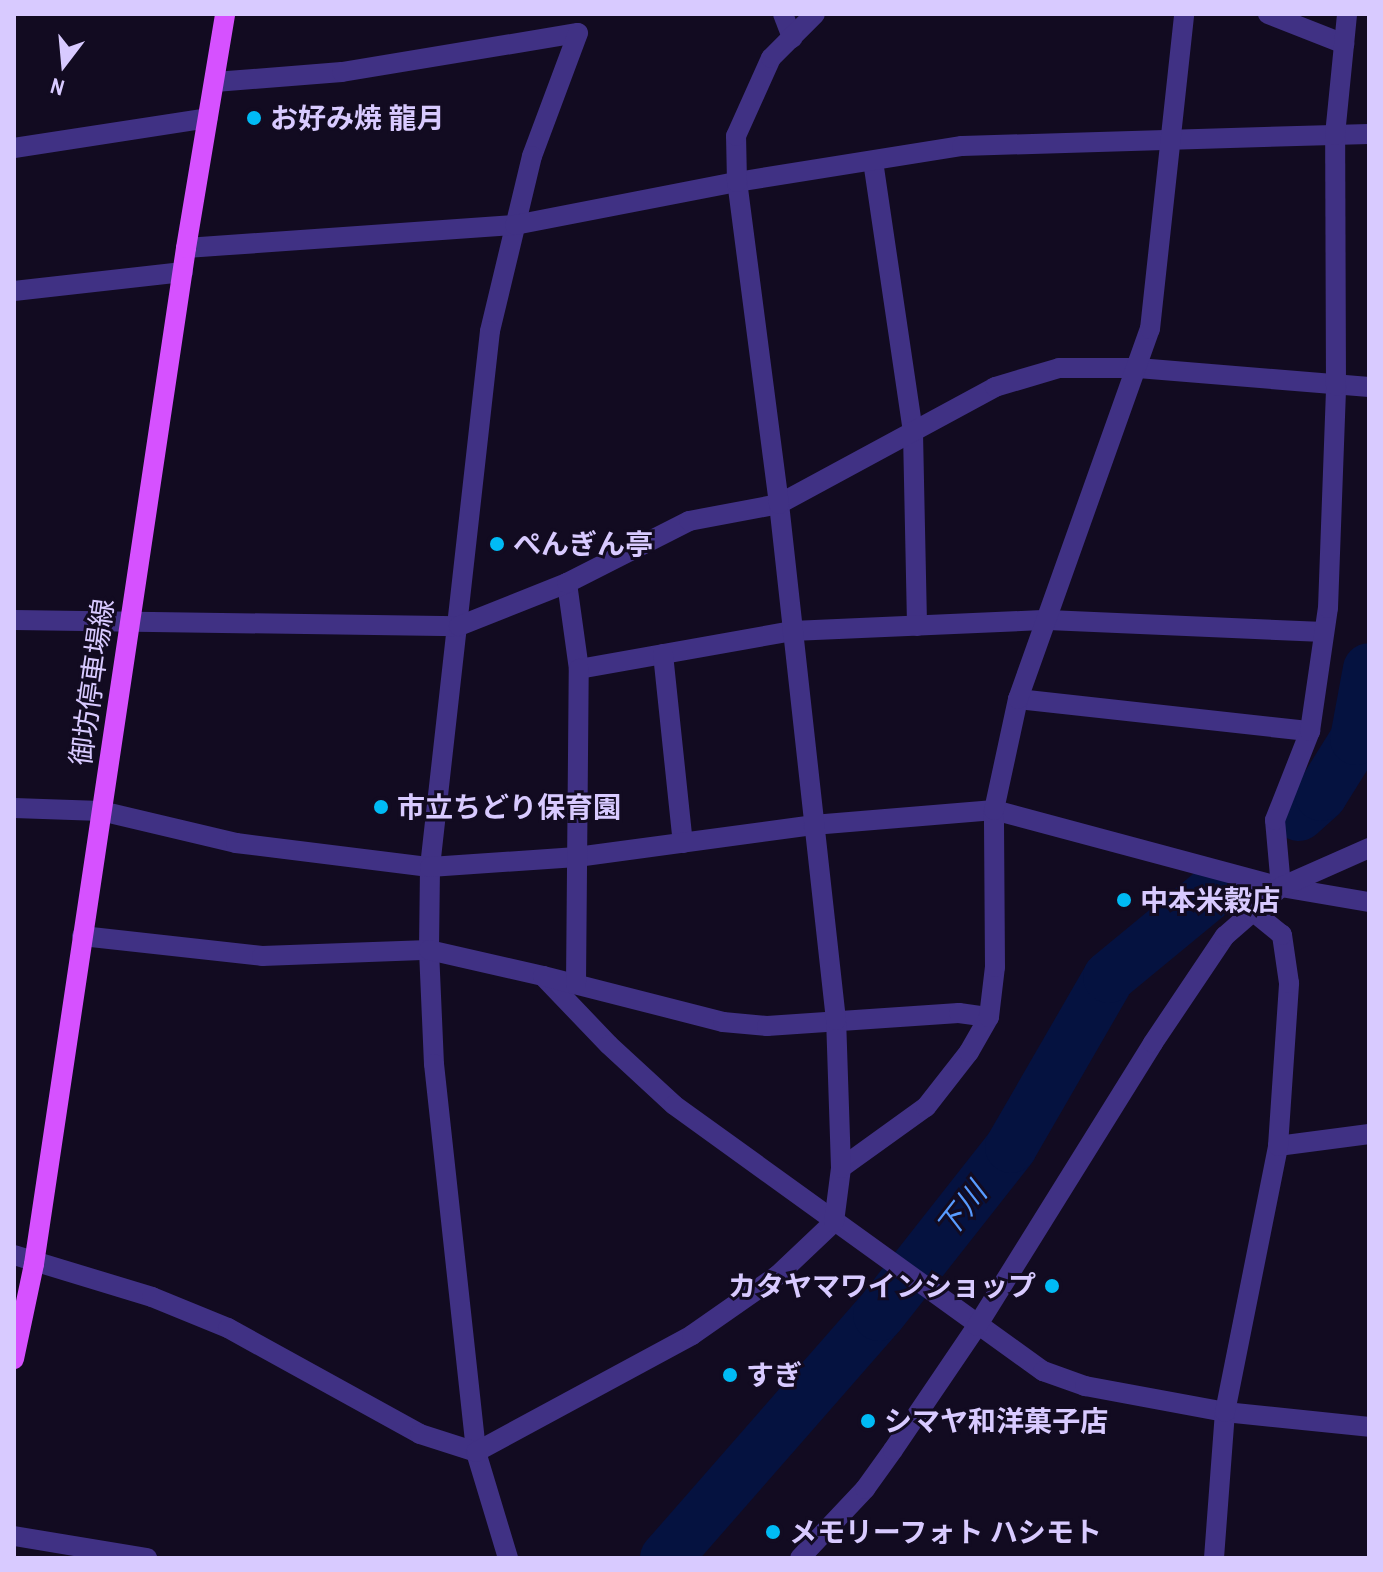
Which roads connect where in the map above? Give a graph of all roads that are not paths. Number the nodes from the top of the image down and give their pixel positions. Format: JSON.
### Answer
{"nodes":[{"id":1,"x":225,"y":14,"type":"edge"},
{"id":2,"x":783,"y":14,"type":"edge"},
{"id":3,"x":815,"y":14,"type":"edge"},
{"id":4,"x":1184,"y":14,"type":"edge"},
{"id":5,"x":1268,"y":14,"type":"edge"},
{"id":6,"x":1347,"y":14,"type":"edge"},
{"id":7,"x":577,"y":23,"type":"edge"},
{"id":8,"x":792,"y":38,"type":"junction"},
{"id":9,"x":1344,"y":44,"type":"junction"},
{"id":10,"x":215,"y":82,"type":"junction"},
{"id":11,"x":208,"y":118,"type":"junction"},
{"id":12,"x":1365,"y":134,"type":"edge"},
{"id":13,"x":1335,"y":135,"type":"junction"},
{"id":14,"x":1169,"y":142,"type":"junction"},
{"id":15,"x":14,"y":148,"type":"edge"},
{"id":16,"x":873,"y":161,"type":"junction"},
{"id":17,"x":737,"y":182,"type":"junction"},
{"id":18,"x":515,"y":225,"type":"junction"},
{"id":19,"x":186,"y":248,"type":"junction"},
{"id":20,"x":183,"y":272,"type":"junction"},
{"id":21,"x":14,"y":291,"type":"edge"},
{"id":22,"x":1138,"y":368,"type":"junction"},
{"id":23,"x":1336,"y":386,"type":"junction"},
{"id":24,"x":1369,"y":387,"type":"edge"},
{"id":25,"x":913,"y":433,"type":"junction"},
{"id":26,"x":779,"y":504,"type":"junction"},
{"id":27,"x":567,"y":583,"type":"junction"},
{"id":28,"x":14,"y":620,"type":"edge"},
{"id":29,"x":1048,"y":620,"type":"junction"},
{"id":30,"x":129,"y":622,"type":"junction"},
{"id":31,"x":459,"y":626,"type":"junction"},
{"id":32,"x":917,"y":626,"type":"junction"},
{"id":33,"x":792,"y":631,"type":"junction"},
{"id":34,"x":1324,"y":632,"type":"junction"},
{"id":35,"x":663,"y":654,"type":"junction"},
{"id":36,"x":579,"y":669,"type":"junction"},
{"id":37,"x":1018,"y":699,"type":"junction"},
{"id":38,"x":1310,"y":731,"type":"junction"},
{"id":39,"x":14,"y":808,"type":"edge"},
{"id":40,"x":994,"y":810,"type":"junction"},
{"id":41,"x":101,"y":811,"type":"junction"},
{"id":42,"x":813,"y":825,"type":"junction"},
{"id":43,"x":683,"y":843,"type":"junction"},
{"id":44,"x":1369,"y":848,"type":"edge"},
{"id":45,"x":577,"y":857,"type":"junction"},
{"id":46,"x":430,"y":867,"type":"junction"},
{"id":47,"x":1281,"y":887,"type":"junction"},
{"id":48,"x":1369,"y":902,"type":"edge"},
{"id":49,"x":1252,"y":911,"type":"junction"},
{"id":50,"x":82,"y":936,"type":"junction"},
{"id":51,"x":429,"y":950,"type":"junction"},
{"id":52,"x":543,"y":976,"type":"junction"},
{"id":53,"x":576,"y":984,"type":"junction"},
{"id":54,"x":989,"y":1017,"type":"junction"},
{"id":55,"x":836,"y":1020,"type":"junction"},
{"id":56,"x":1369,"y":1134,"type":"edge"},
{"id":57,"x":1278,"y":1146,"type":"junction"},
{"id":58,"x":841,"y":1168,"type":"junction"},
{"id":59,"x":834,"y":1222,"type":"junction"},
{"id":60,"x":14,"y":1255,"type":"edge"},
{"id":61,"x":34,"y":1264,"type":"junction"},
{"id":62,"x":977,"y":1326,"type":"junction"},
{"id":63,"x":14,"y":1359,"type":"edge"},
{"id":64,"x":1225,"y":1412,"type":"junction"},
{"id":65,"x":1369,"y":1427,"type":"edge"},
{"id":66,"x":476,"y":1452,"type":"junction"},
{"id":67,"x":14,"y":1536,"type":"edge"},
{"id":68,"x":147,"y":1558,"type":"edge"},
{"id":69,"x":508,"y":1558,"type":"edge"},
{"id":70,"x":800,"y":1558,"type":"edge"},
{"id":71,"x":1214,"y":1558,"type":"edge"}],
"edges":[{"from":1,"to":10,"type":"main road","name":"御坊停車場線"},
{"from":2,"to":8,"type":"street"},
{"from":3,"to":8,"type":"street"},
{"from":4,"to":14,"type":"street"},
{"from":5,"to":9,"type":"street"},
{"from":6,"to":9,"type":"street"},
{"from":7,"to":10,"type":"street"},
{"from":7,"to":18,"type":"street"},
{"from":8,"to":17,"type":"street"},
{"from":9,"to":13,"type":"street"},
{"from":10,"to":11,"type":"main road","name":"御坊停車場線"},
{"from":11,"to":15,"type":"street"},
{"from":11,"to":19,"type":"main road","name":"御坊停車場線"},
{"from":12,"to":13,"type":"street"},
{"from":13,"to":14,"type":"street"},
{"from":13,"to":23,"type":"street"},
{"from":14,"to":16,"type":"street"},
{"from":14,"to":22,"type":"street"},
{"from":16,"to":17,"type":"street"},
{"from":16,"to":25,"type":"street"},
{"from":17,"to":18,"type":"street"},
{"from":17,"to":26,"type":"street"},
{"from":18,"to":19,"type":"street"},
{"from":18,"to":31,"type":"street"},
{"from":19,"to":20,"type":"main road","name":"御坊停車場線"},
{"from":20,"to":21,"type":"street"},
{"from":20,"to":30,"type":"main road","name":"御坊停車場線"},
{"from":22,"to":23,"type":"street"},
{"from":22,"to":25,"type":"street"},
{"from":22,"to":29,"type":"street"},
{"from":23,"to":24,"type":"street"},
{"from":23,"to":34,"type":"street"},
{"from":25,"to":26,"type":"street"},
{"from":25,"to":32,"type":"street"},
{"from":26,"to":27,"type":"street"},
{"from":26,"to":33,"type":"street"},
{"from":27,"to":31,"type":"street"},
{"from":27,"to":36,"type":"street"},
{"from":28,"to":30,"type":"street"},
{"from":29,"to":32,"type":"street"},
{"from":29,"to":34,"type":"street"},
{"from":29,"to":37,"type":"street"},
{"from":30,"to":31,"type":"street"},
{"from":30,"to":41,"type":"main road","name":"御坊停車場線"},
{"from":31,"to":46,"type":"street"},
{"from":32,"to":33,"type":"street"},
{"from":33,"to":35,"type":"street"},
{"from":33,"to":42,"type":"street"},
{"from":34,"to":38,"type":"street"},
{"from":35,"to":36,"type":"street"},
{"from":35,"to":43,"type":"street"},
{"from":36,"to":45,"type":"street"},
{"from":37,"to":38,"type":"street"},
{"from":37,"to":40,"type":"street"},
{"from":38,"to":47,"type":"street"},
{"from":39,"to":41,"type":"street"},
{"from":40,"to":42,"type":"street"},
{"from":40,"to":47,"type":"street"},
{"from":40,"to":54,"type":"street"},
{"from":41,"to":46,"type":"street"},
{"from":41,"to":50,"type":"main road","name":"御坊停車場線"},
{"from":42,"to":43,"type":"street"},
{"from":42,"to":55,"type":"street"},
{"from":43,"to":45,"type":"street"},
{"from":44,"to":47,"type":"street"},
{"from":45,"to":46,"type":"street"},
{"from":45,"to":53,"type":"street"},
{"from":46,"to":51,"type":"street"},
{"from":47,"to":48,"type":"street"},
{"from":47,"to":49,"type":"street"},
{"from":49,"to":57,"type":"street"},
{"from":49,"to":62,"type":"street"},
{"from":50,"to":51,"type":"street"},
{"from":50,"to":61,"type":"main road","name":"御坊停車場線"},
{"from":51,"to":52,"type":"street"},
{"from":51,"to":66,"type":"street"},
{"from":52,"to":53,"type":"street"},
{"from":52,"to":59,"type":"street"},
{"from":53,"to":55,"type":"street"},
{"from":54,"to":55,"type":"street"},
{"from":54,"to":58,"type":"street"},
{"from":55,"to":58,"type":"street"},
{"from":56,"to":57,"type":"street"},
{"from":57,"to":64,"type":"street"},
{"from":58,"to":59,"type":"street"},
{"from":59,"to":62,"type":"street"},
{"from":59,"to":66,"type":"street"},
{"from":60,"to":61,"type":"street"},
{"from":61,"to":63,"type":"main road","name":"御坊停車場線"},
{"from":61,"to":66,"type":"street"},
{"from":62,"to":64,"type":"street"},
{"from":62,"to":70,"type":"street"},
{"from":64,"to":65,"type":"street"},
{"from":64,"to":71,"type":"street"},
{"from":66,"to":69,"type":"street"},
{"from":67,"to":68,"type":"street"}]}
